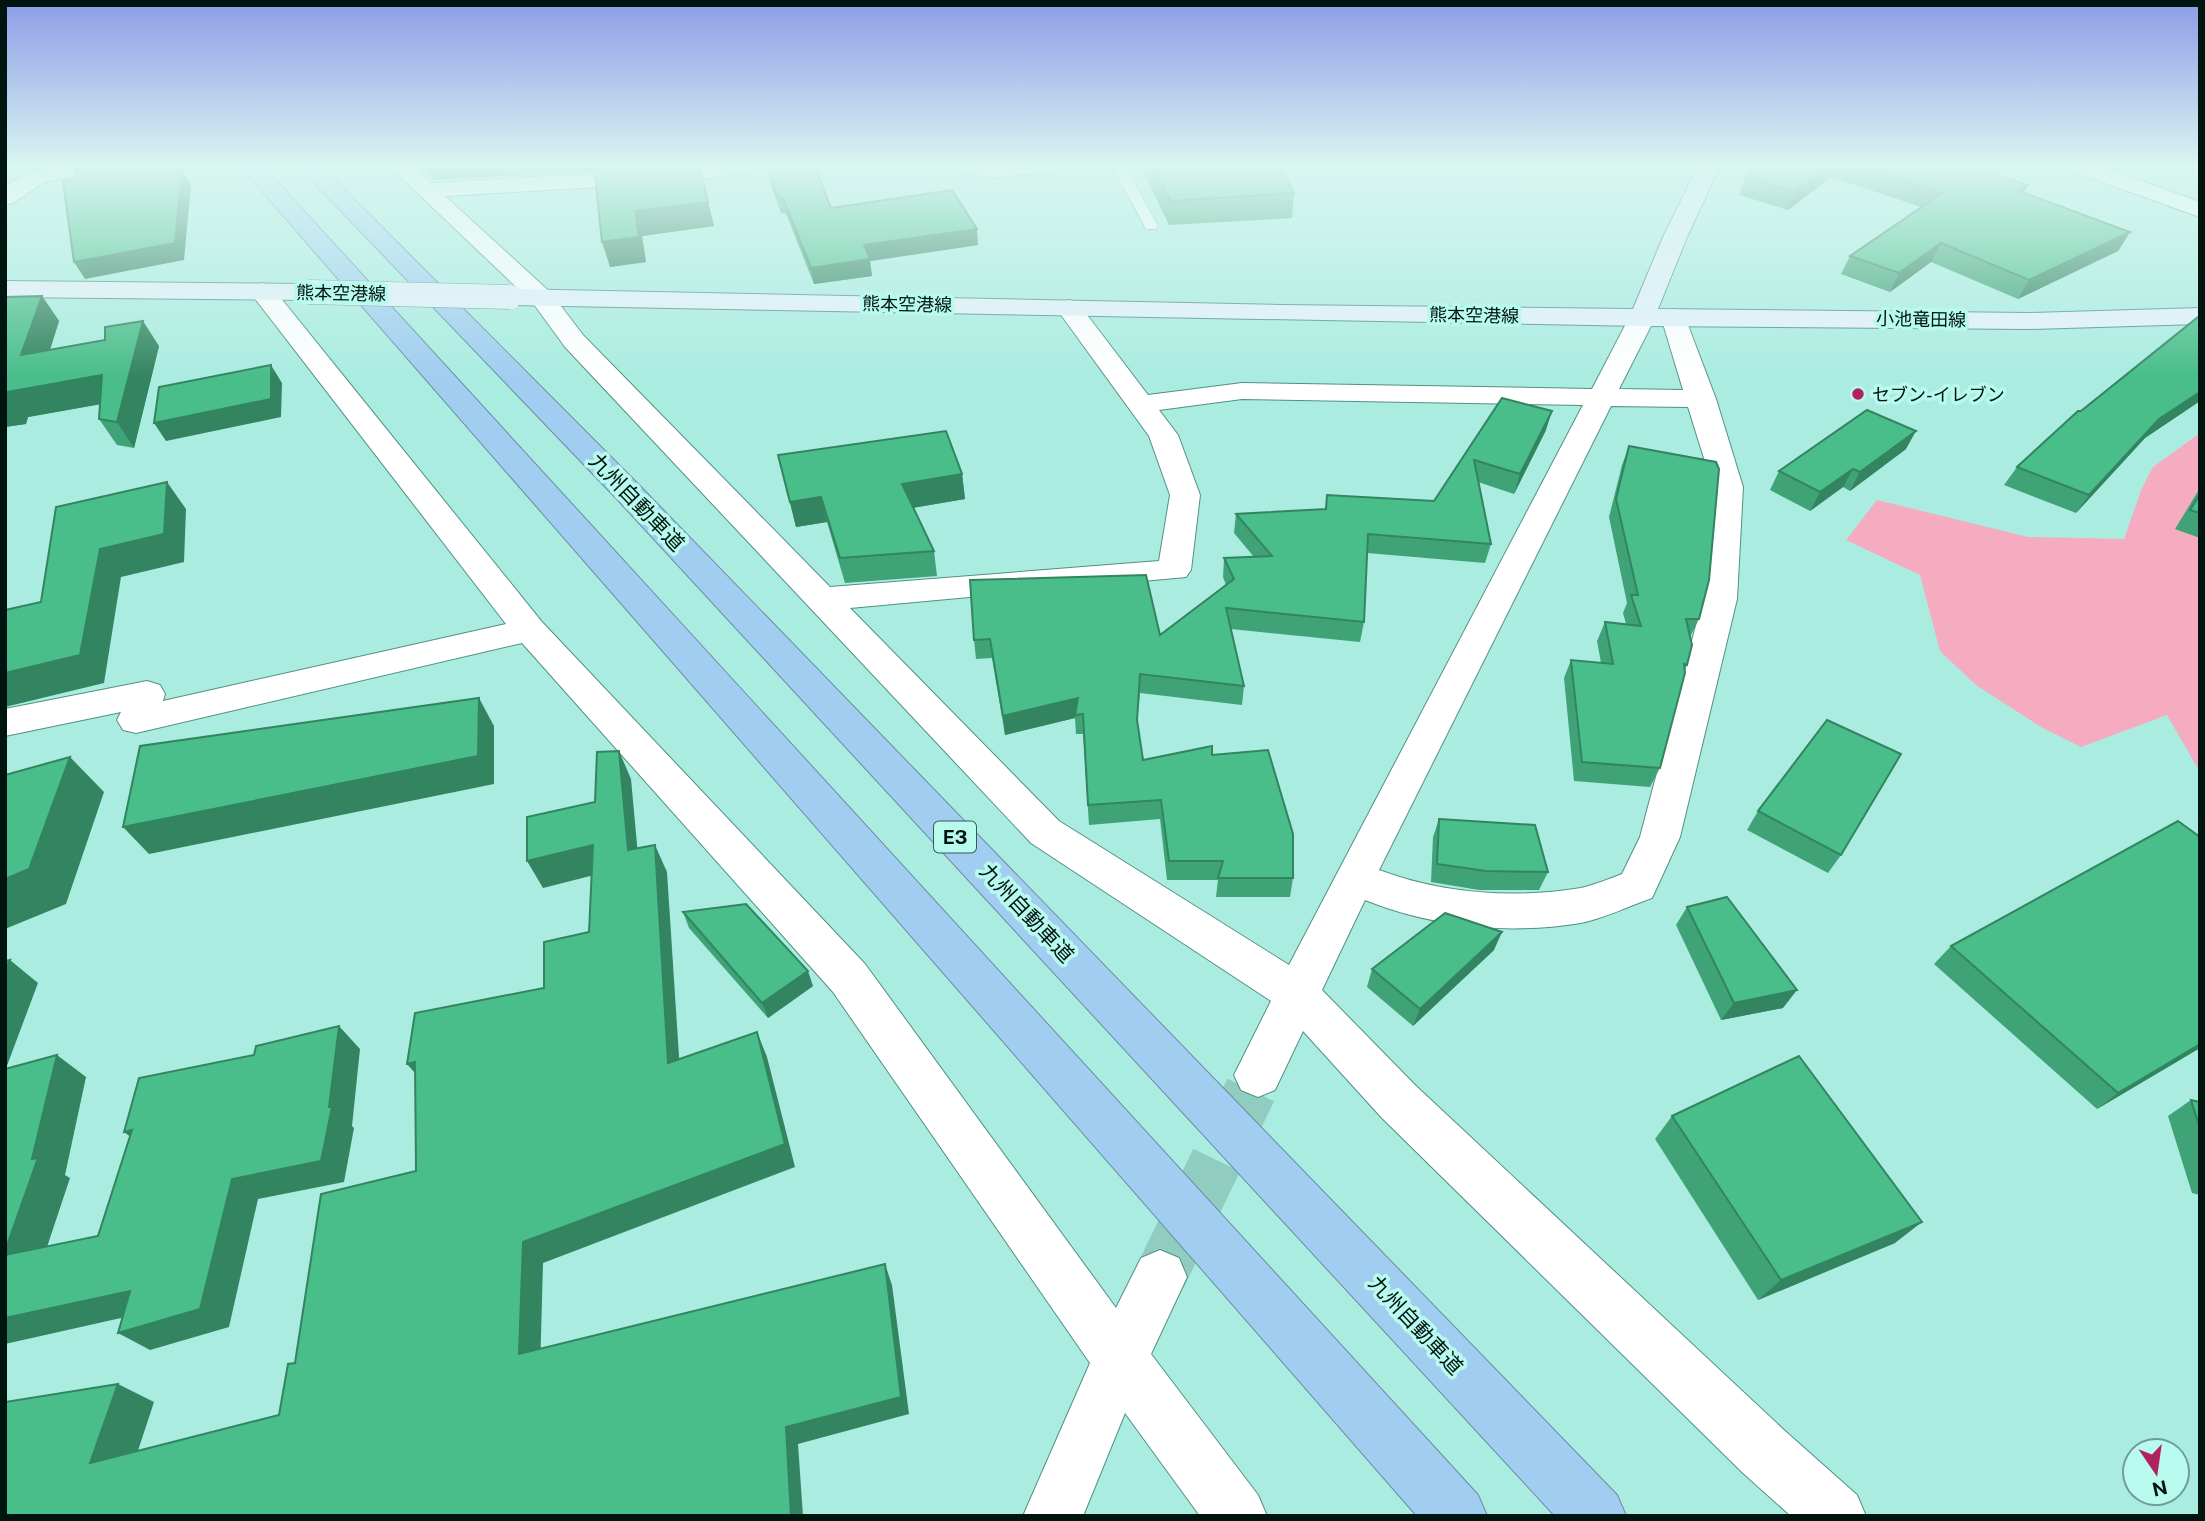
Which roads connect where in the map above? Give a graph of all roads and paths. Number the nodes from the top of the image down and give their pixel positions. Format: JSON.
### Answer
{"nodes":[{"id":1,"x":312,"y":235,"type":"edge"},
{"id":2,"x":376,"y":235,"type":"edge"},
{"id":3,"x":469,"y":235,"type":"edge"},
{"id":4,"x":1676,"y":235,"type":"edge"},
{"id":5,"x":5,"y":289,"type":"edge"},
{"id":6,"x":262,"y":291,"type":"junction"},
{"id":7,"x":526,"y":297,"type":"junction"},
{"id":8,"x":1069,"y":307,"type":"junction"},
{"id":9,"x":2200,"y":316,"type":"edge"},
{"id":10,"x":1658,"y":318,"type":"junction"},
{"id":11,"x":1601,"y":397,"type":"junction"},
{"id":12,"x":1702,"y":399,"type":"junction"},
{"id":13,"x":1142,"y":404,"type":"junction"},
{"id":14,"x":821,"y":599,"type":"junction"},
{"id":15,"x":530,"y":630,"type":"junction"},
{"id":16,"x":5,"y":723,"type":"edge"},
{"id":17,"x":1354,"y":878,"type":"junction"},
{"id":18,"x":1297,"y":994,"type":"junction"},
{"id":19,"x":1258,"y":1074,"type":"tunnel mouth"},
{"id":20,"x":1160,"y":1277,"type":"tunnel mouth"},
{"id":21,"x":1120,"y":1359,"type":"junction"},
{"id":22,"x":1053,"y":1516,"type":"edge"},
{"id":23,"x":1237,"y":1516,"type":"edge"},
{"id":24,"x":1457,"y":1516,"type":"edge"},
{"id":25,"x":1597,"y":1516,"type":"edge"},
{"id":26,"x":1836,"y":1516,"type":"edge"}],
"edges":[{"from":1,"to":24,"type":"highway"},
{"from":2,"to":25,"type":"highway","name":"九州自動車道","number":"E3"},
{"from":3,"to":7,"type":"street"},
{"from":4,"to":10,"type":"main road"},
{"from":5,"to":6,"type":"main road","name":"熊本空港線"},
{"from":6,"to":7,"type":"main road","name":"熊本空港線","bridge":true},
{"from":6,"to":15,"type":"street"},
{"from":7,"to":8,"type":"main road","name":"熊本空港線"},
{"from":7,"to":14,"type":"street"},
{"from":8,"to":10,"type":"main road","name":"熊本空港線"},
{"from":8,"to":13,"type":"street"},
{"from":9,"to":10,"type":"main road","name":"小池竜田線"},
{"from":10,"to":11,"type":"street"},
{"from":10,"to":12,"type":"street"},
{"from":11,"to":12,"type":"street"},
{"from":11,"to":13,"type":"street"},
{"from":11,"to":17,"type":"street"},
{"from":12,"to":17,"type":"street"},
{"from":13,"to":14,"type":"street"},
{"from":14,"to":18,"type":"street"},
{"from":15,"to":16,"type":"street"},
{"from":15,"to":21,"type":"street"},
{"from":17,"to":18,"type":"street"},
{"from":18,"to":19,"type":"street"},
{"from":18,"to":26,"type":"street"},
{"from":20,"to":21,"type":"street"},
{"from":21,"to":22,"type":"street"},
{"from":21,"to":23,"type":"street"}]}
